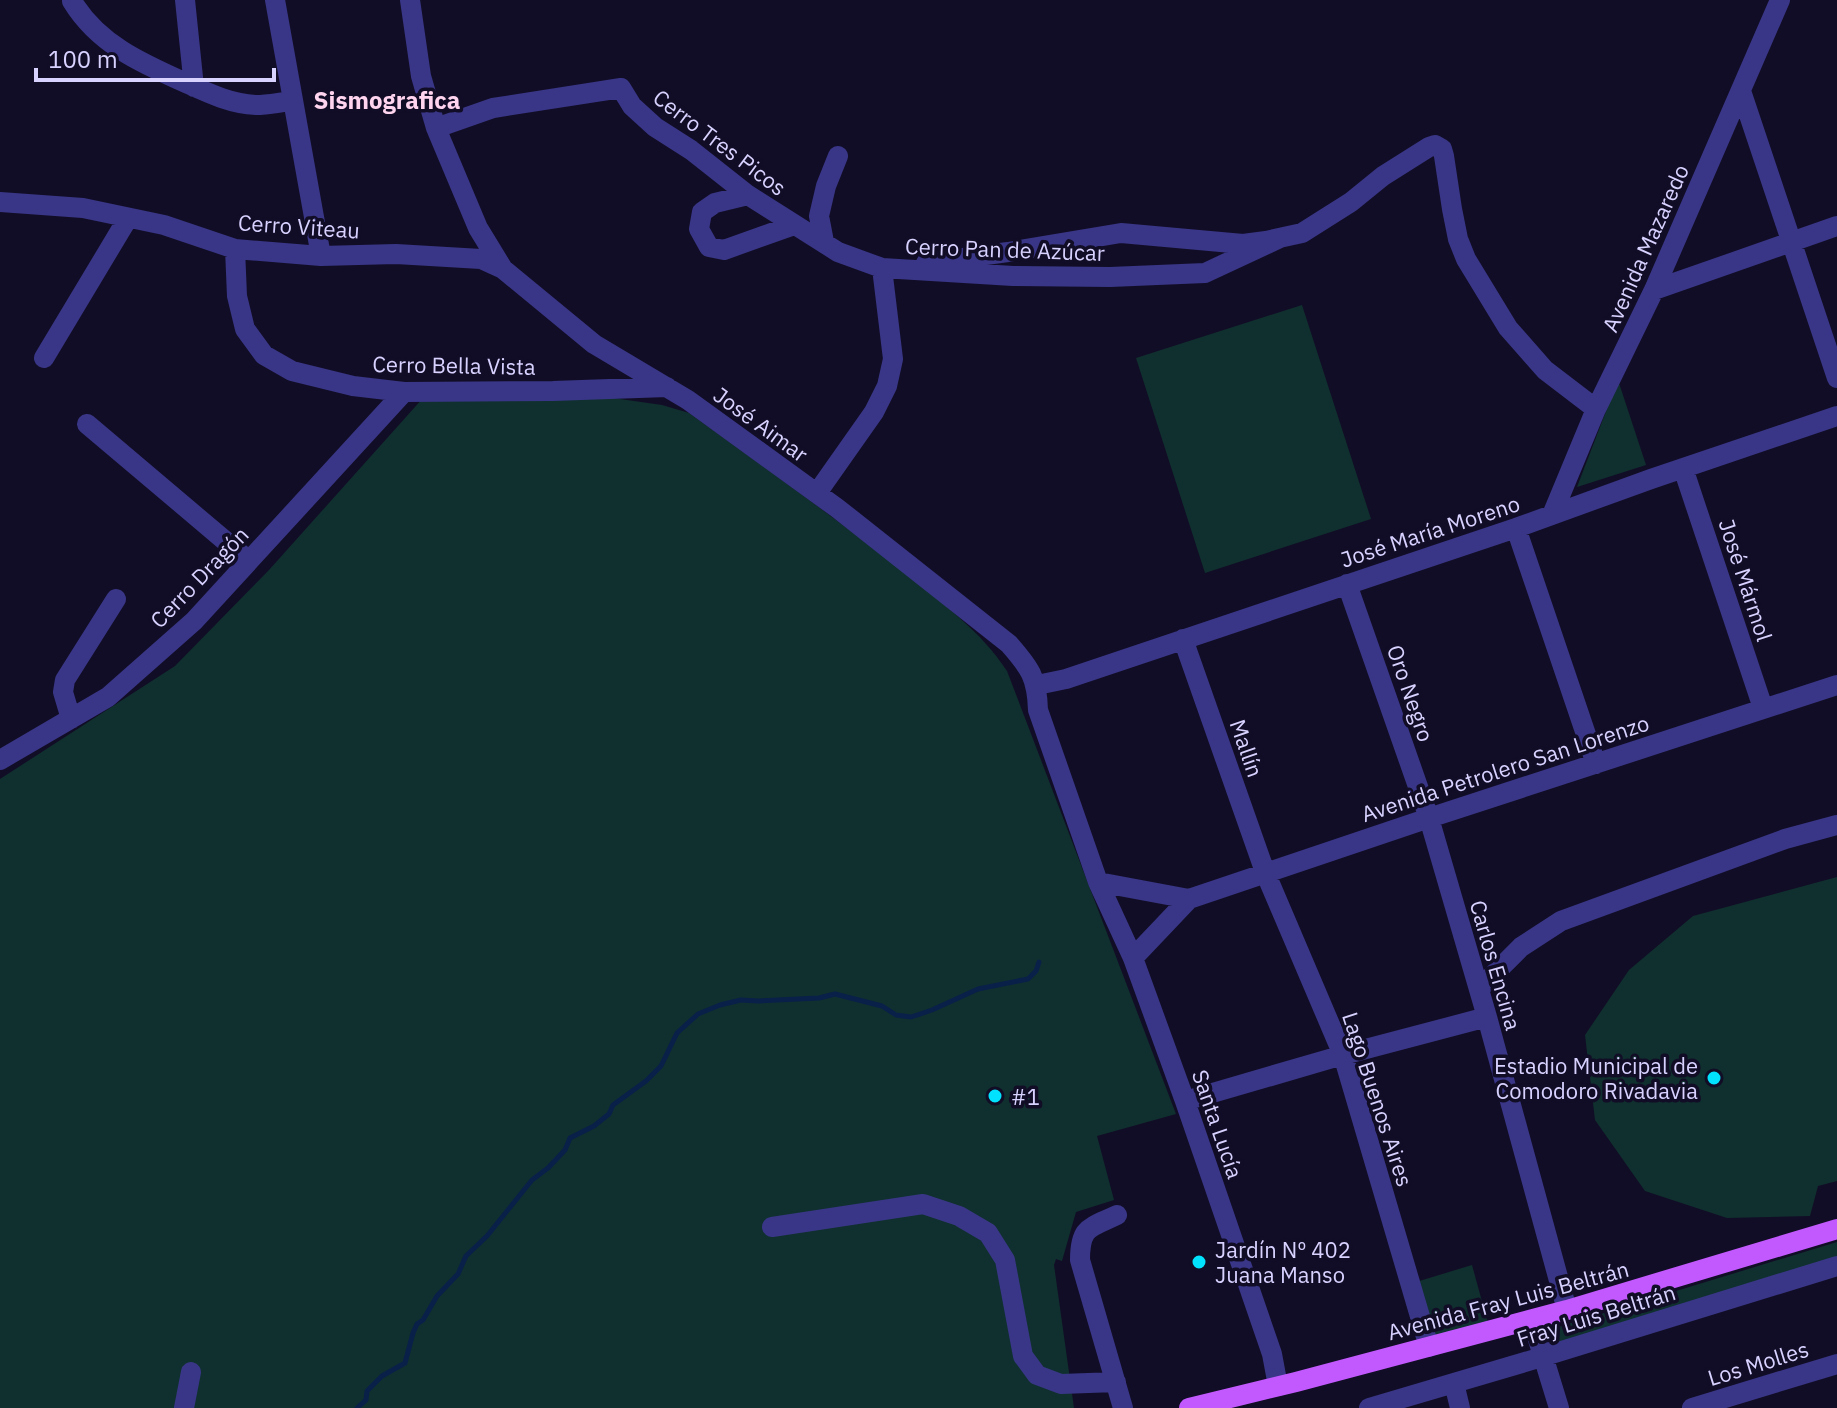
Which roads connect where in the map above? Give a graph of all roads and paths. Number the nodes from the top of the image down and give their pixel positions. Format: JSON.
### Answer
{"nodes":[{"id":1,"x":275,"y":0,"type":"edge"},
{"id":2,"x":410,"y":0,"type":"edge"},
{"id":3,"x":1780,"y":0,"type":"edge"},
{"id":4,"x":72,"y":1,"type":"edge"},
{"id":5,"x":189,"y":1,"type":"edge"},
{"id":6,"x":194,"y":87,"type":"junction"},
{"id":7,"x":1741,"y":91,"type":"junction"},
{"id":8,"x":293,"y":101,"type":"junction"},
{"id":9,"x":436,"y":128,"type":"junction"},
{"id":10,"x":838,"y":156,"type":"dead end"},
{"id":11,"x":748,"y":195,"type":"junction"},
{"id":12,"x":0,"y":202,"type":"edge"},
{"id":13,"x":128,"y":218,"type":"junction"},
{"id":14,"x":794,"y":225,"type":"junction"},
{"id":15,"x":1837,"y":226,"type":"edge"},
{"id":16,"x":1280,"y":238,"type":"junction"},
{"id":17,"x":1793,"y":241,"type":"junction"},
{"id":18,"x":824,"y":242,"type":"junction"},
{"id":19,"x":235,"y":249,"type":"junction"},
{"id":20,"x":321,"y":256,"type":"junction"},
{"id":21,"x":882,"y":268,"type":"junction"},
{"id":22,"x":503,"y":269,"type":"junction"},
{"id":23,"x":1654,"y":290,"type":"junction"},
{"id":24,"x":44,"y":358,"type":"dead end"},
{"id":25,"x":1837,"y":378,"type":"edge"},
{"id":26,"x":667,"y":387,"type":"junction"},
{"id":27,"x":404,"y":392,"type":"junction"},
{"id":28,"x":1596,"y":409,"type":"junction"},
{"id":29,"x":1837,"y":416,"type":"edge"},
{"id":30,"x":87,"y":424,"type":"dead end"},
{"id":31,"x":1683,"y":468,"type":"junction"},
{"id":32,"x":817,"y":493,"type":"junction"},
{"id":33,"x":1552,"y":515,"type":"junction"},
{"id":34,"x":1516,"y":528,"type":"junction"},
{"id":35,"x":249,"y":561,"type":"junction"},
{"id":36,"x":1347,"y":584,"type":"junction"},
{"id":37,"x":116,"y":599,"type":"dead end"},
{"id":38,"x":1183,"y":639,"type":"junction"},
{"id":39,"x":1037,"y":685,"type":"junction"},
{"id":40,"x":1837,"y":685,"type":"edge"},
{"id":41,"x":1763,"y":708,"type":"junction"},
{"id":42,"x":71,"y":719,"type":"junction"},
{"id":43,"x":0,"y":760,"type":"edge"},
{"id":44,"x":1596,"y":764,"type":"junction"},
{"id":45,"x":1429,"y":818,"type":"junction"},
{"id":46,"x":1837,"y":825,"type":"edge"},
{"id":47,"x":1265,"y":872,"type":"junction"},
{"id":48,"x":1098,"y":882,"type":"junction"},
{"id":49,"x":1189,"y":899,"type":"junction"},
{"id":50,"x":1133,"y":958,"type":"junction"},
{"id":51,"x":1479,"y":989,"type":"junction"},
{"id":52,"x":1487,"y":1017,"type":"junction"},
{"id":53,"x":1343,"y":1055,"type":"junction"},
{"id":54,"x":1185,"y":1101,"type":"junction"},
{"id":55,"x":1117,"y":1215,"type":"dead end"},
{"id":56,"x":772,"y":1227,"type":"dead end"},
{"id":57,"x":1837,"y":1229,"type":"edge"},
{"id":58,"x":1837,"y":1266,"type":"edge"},
{"id":59,"x":1567,"y":1310,"type":"junction"},
{"id":60,"x":1532,"y":1320,"type":"junction"},
{"id":61,"x":1429,"y":1347,"type":"junction"},
{"id":62,"x":1542,"y":1357,"type":"junction"},
{"id":63,"x":1837,"y":1364,"type":"edge"},
{"id":64,"x":191,"y":1372,"type":"dead end"},
{"id":65,"x":1116,"y":1382,"type":"junction"},
{"id":66,"x":1454,"y":1383,"type":"junction"},
{"id":67,"x":1264,"y":1395,"type":"edge"},
{"id":68,"x":184,"y":1408,"type":"edge"},
{"id":69,"x":1123,"y":1408,"type":"edge"},
{"id":70,"x":1189,"y":1408,"type":"edge"},
{"id":71,"x":1371,"y":1408,"type":"edge"},
{"id":72,"x":1460,"y":1408,"type":"edge"},
{"id":73,"x":1559,"y":1408,"type":"edge"},
{"id":74,"x":1692,"y":1408,"type":"edge"}],
"edges":[{"from":1,"to":8,"type":"street"},
{"from":2,"to":9,"type":"street","name":"José Aimar"},
{"from":3,"to":7,"type":"street","name":"Avenida Mazaredo"},
{"from":4,"to":6,"type":"street"},
{"from":5,"to":6,"type":"street"},
{"from":6,"to":8,"type":"street"},
{"from":7,"to":17,"type":"street"},
{"from":7,"to":23,"type":"street","name":"Avenida Mazaredo"},
{"from":8,"to":20,"type":"street"},
{"from":9,"to":11,"type":"street","name":"Cerro Tres Picos"},
{"from":9,"to":22,"type":"street","name":"José Aimar"},
{"from":10,"to":18,"type":"street"},
{"from":11,"to":14,"type":"street","name":"Cerro Tres Picos"},
{"from":11,"to":14,"type":"street"},
{"from":12,"to":13,"type":"street","name":"Cerro Viteau"},
{"from":13,"to":19,"type":"street","name":"Cerro Viteau"},
{"from":13,"to":24,"type":"street"},
{"from":14,"to":18,"type":"street","name":"Cerro Tres Picos"},
{"from":15,"to":17,"type":"street"},
{"from":16,"to":21,"type":"street","name":"Cerro Pan de Azúcar"},
{"from":16,"to":21,"type":"street","name":"Cerro Pan de Azúcar"},
{"from":16,"to":28,"type":"street","name":"Cerro Pan de Azúcar"},
{"from":17,"to":23,"type":"street"},
{"from":17,"to":25,"type":"street"},
{"from":18,"to":21,"type":"street","name":"Cerro Tres Picos"},
{"from":19,"to":20,"type":"street","name":"Cerro Viteau"},
{"from":19,"to":27,"type":"street","name":"Cerro Bella Vista"},
{"from":20,"to":22,"type":"street","name":"Cerro Viteau"},
{"from":21,"to":32,"type":"street"},
{"from":22,"to":26,"type":"street","name":"José Aimar"},
{"from":23,"to":28,"type":"street","name":"Avenida Mazaredo"},
{"from":26,"to":27,"type":"street","name":"Cerro Bella Vista"},
{"from":26,"to":32,"type":"street","name":"José Aimar"},
{"from":27,"to":35,"type":"street","name":"Cerro Dragón"},
{"from":28,"to":33,"type":"street","name":"Avenida Mazaredo"},
{"from":29,"to":31,"type":"street","name":"José María Moreno"},
{"from":30,"to":35,"type":"street"},
{"from":31,"to":33,"type":"street","name":"José María Moreno"},
{"from":31,"to":41,"type":"street","name":"José Mármol"},
{"from":32,"to":39,"type":"street","name":"José Aimar"},
{"from":33,"to":34,"type":"street","name":"José María Moreno"},
{"from":34,"to":36,"type":"street","name":"José María Moreno"},
{"from":34,"to":44,"type":"street"},
{"from":35,"to":42,"type":"street","name":"Cerro Dragón"},
{"from":36,"to":38,"type":"street","name":"José María Moreno"},
{"from":36,"to":45,"type":"street","name":"Oro Negro"},
{"from":37,"to":42,"type":"street"},
{"from":38,"to":39,"type":"street","name":"José María Moreno"},
{"from":38,"to":47,"type":"street","name":"Mallín"},
{"from":39,"to":48,"type":"street","name":"José Aimar"},
{"from":40,"to":41,"type":"street","name":"Avenida Petrolero San Lorenzo"},
{"from":41,"to":44,"type":"street","name":"Avenida Petrolero San Lorenzo"},
{"from":42,"to":43,"type":"street","name":"Cerro Dragón"},
{"from":44,"to":45,"type":"street","name":"Avenida Petrolero San Lorenzo"},
{"from":45,"to":47,"type":"street","name":"Avenida Petrolero San Lorenzo"},
{"from":45,"to":51,"type":"street","name":"Carlos Encina"},
{"from":46,"to":51,"type":"street"},
{"from":47,"to":49,"type":"street","name":"Avenida Petrolero San Lorenzo"},
{"from":47,"to":53,"type":"street","name":"Lago Buenos Aires"},
{"from":48,"to":49,"type":"street"},
{"from":48,"to":50,"type":"street","name":"Santa Lucía"},
{"from":49,"to":50,"type":"street","name":"Avenida Petrolero San Lorenzo"},
{"from":50,"to":54,"type":"street","name":"Santa Lucía"},
{"from":51,"to":52,"type":"street","name":"Carlos Encina"},
{"from":52,"to":53,"type":"street"},
{"from":52,"to":59,"type":"street","name":"Carlos Encina"},
{"from":53,"to":54,"type":"street"},
{"from":53,"to":61,"type":"street","name":"Lago Buenos Aires"},
{"from":54,"to":67,"type":"street","name":"Santa Lucía"},
{"from":55,"to":65,"type":"street"},
{"from":56,"to":65,"type":"street"},
{"from":57,"to":59,"type":"main road","name":"Avenida Fray Luis Beltrán"},
{"from":58,"to":62,"type":"street","name":"Fray Luis Beltrán"},
{"from":59,"to":60,"type":"main road","name":"Avenida Fray Luis Beltrán"},
{"from":60,"to":61,"type":"main road","name":"Avenida Fray Luis Beltrán"},
{"from":60,"to":62,"type":"street"},
{"from":61,"to":67,"type":"main road","name":"Avenida Fray Luis Beltrán"},
{"from":62,"to":66,"type":"street","name":"Fray Luis Beltrán"},
{"from":62,"to":73,"type":"street"},
{"from":63,"to":74,"type":"street","name":"Los Molles"},
{"from":64,"to":68,"type":"street"},
{"from":65,"to":69,"type":"street"},
{"from":66,"to":71,"type":"street","name":"Fray Luis Beltrán"},
{"from":66,"to":72,"type":"street"},
{"from":67,"to":70,"type":"main road","name":"Avenida Fray Luis Beltrán"}]}
